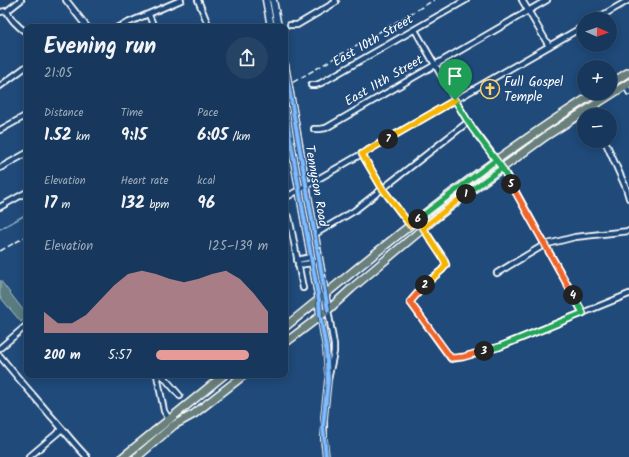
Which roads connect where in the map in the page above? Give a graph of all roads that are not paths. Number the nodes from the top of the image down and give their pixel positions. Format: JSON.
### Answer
{"nodes":[{"id":1,"x":21,"y":0,"type":"edge"},
{"id":2,"x":66,"y":0,"type":"edge"},
{"id":3,"x":181,"y":0,"type":"edge"},
{"id":4,"x":198,"y":0,"type":"edge"},
{"id":5,"x":266,"y":0,"type":"edge"},
{"id":6,"x":273,"y":0,"type":"edge"},
{"id":7,"x":466,"y":0,"type":"edge"},
{"id":8,"x":522,"y":0,"type":"edge"},
{"id":9,"x":547,"y":0,"type":"edge"},
{"id":10,"x":629,"y":0,"type":"edge"},
{"id":11,"x":335,"y":1,"type":"edge"},
{"id":12,"x":7,"y":11,"type":"junction"},
{"id":13,"x":528,"y":11,"type":"junction"},
{"id":14,"x":0,"y":12,"type":"edge"},
{"id":15,"x":608,"y":12,"type":"edge"},
{"id":16,"x":149,"y":15,"type":"junction"},
{"id":17,"x":85,"y":24,"type":"edge"},
{"id":18,"x":126,"y":24,"type":"edge"},
{"id":19,"x":153,"y":24,"type":"edge"},
{"id":20,"x":208,"y":24,"type":"edge"},
{"id":21,"x":270,"y":24,"type":"edge"},
{"id":22,"x":277,"y":24,"type":"edge"},
{"id":23,"x":290,"y":26,"type":"dead end"},
{"id":24,"x":415,"y":30,"type":"junction"},
{"id":25,"x":577,"y":30,"type":"edge"},
{"id":26,"x":24,"y":31,"type":"edge"},
{"id":27,"x":548,"y":46,"type":"junction"},
{"id":28,"x":435,"y":65,"type":"junction"},
{"id":29,"x":24,"y":68,"type":"edge"},
{"id":30,"x":629,"y":72,"type":"edge"},
{"id":31,"x":617,"y":80,"type":"edge"},
{"id":32,"x":288,"y":82,"type":"edge"},
{"id":33,"x":311,"y":85,"type":"dead end"},
{"id":34,"x":0,"y":86,"type":"edge"},
{"id":35,"x":628,"y":86,"type":"edge"},
{"id":36,"x":455,"y":100,"type":"junction"},
{"id":37,"x":584,"y":100,"type":"edge"},
{"id":38,"x":590,"y":108,"type":"edge"},
{"id":39,"x":24,"y":116,"type":"edge"},
{"id":40,"x":577,"y":116,"type":"edge"},
{"id":41,"x":468,"y":122,"type":"junction"},
{"id":42,"x":288,"y":126,"type":"edge"},
{"id":43,"x":314,"y":129,"type":"dead end"},
{"id":44,"x":0,"y":130,"type":"edge"},
{"id":45,"x":608,"y":148,"type":"edge"},
{"id":46,"x":362,"y":154,"type":"junction"},
{"id":47,"x":24,"y":155,"type":"edge"},
{"id":48,"x":496,"y":160,"type":"junction"},
{"id":49,"x":0,"y":168,"type":"edge"},
{"id":50,"x":502,"y":168,"type":"junction"},
{"id":51,"x":306,"y":185,"type":"junction"},
{"id":52,"x":627,"y":187,"type":"edge"},
{"id":53,"x":382,"y":188,"type":"junction"},
{"id":54,"x":299,"y":190,"type":"junction"},
{"id":55,"x":24,"y":194,"type":"edge"},
{"id":56,"x":288,"y":196,"type":"edge"},
{"id":57,"x":629,"y":198,"type":"edge"},
{"id":58,"x":0,"y":207,"type":"edge"},
{"id":59,"x":288,"y":217,"type":"edge"},
{"id":60,"x":410,"y":225,"type":"junction"},
{"id":61,"x":423,"y":228,"type":"junction"},
{"id":62,"x":629,"y":231,"type":"edge"},
{"id":63,"x":315,"y":234,"type":"junction"},
{"id":64,"x":544,"y":245,"type":"junction"},
{"id":65,"x":311,"y":260,"type":"junction"},
{"id":66,"x":298,"y":262,"type":"junction"},
{"id":67,"x":497,"y":273,"type":"dead end"},
{"id":68,"x":303,"y":288,"type":"dead end"},
{"id":69,"x":326,"y":294,"type":"junction"},
{"id":70,"x":629,"y":294,"type":"edge"},
{"id":71,"x":319,"y":300,"type":"junction"},
{"id":72,"x":328,"y":310,"type":"junction"},
{"id":73,"x":583,"y":313,"type":"junction"},
{"id":74,"x":320,"y":316,"type":"junction"},
{"id":75,"x":288,"y":325,"type":"edge"},
{"id":76,"x":24,"y":328,"type":"edge"},
{"id":77,"x":288,"y":341,"type":"edge"},
{"id":78,"x":0,"y":348,"type":"edge"},
{"id":79,"x":0,"y":356,"type":"edge"},
{"id":80,"x":158,"y":378,"type":"edge"},
{"id":81,"x":165,"y":378,"type":"edge"},
{"id":82,"x":220,"y":378,"type":"edge"},
{"id":83,"x":240,"y":378,"type":"edge"},
{"id":84,"x":328,"y":380,"type":"junction"},
{"id":85,"x":180,"y":396,"type":"dead end"},
{"id":86,"x":169,"y":419,"type":"junction"},
{"id":87,"x":62,"y":429,"type":"junction"},
{"id":88,"x":30,"y":457,"type":"edge"},
{"id":89,"x":87,"y":457,"type":"edge"},
{"id":90,"x":123,"y":457,"type":"edge"},
{"id":91,"x":137,"y":457,"type":"edge"},
{"id":92,"x":326,"y":457,"type":"edge"}],
"edges":[{"from":1,"to":12,"type":"street"},
{"from":2,"to":17,"type":"street"},
{"from":3,"to":16,"type":"street"},
{"from":4,"to":20,"type":"street"},
{"from":5,"to":21,"type":"main road"},
{"from":6,"to":22,"type":"main road"},
{"from":7,"to":24,"type":"street","name":"East 10th Street"},
{"from":8,"to":13,"type":"street"},
{"from":9,"to":13,"type":"street","name":"East 11th Street"},
{"from":10,"to":15,"type":"street"},
{"from":11,"to":23,"type":"street"},
{"from":12,"to":14,"type":"street"},
{"from":12,"to":26,"type":"street"},
{"from":13,"to":27,"type":"street"},
{"from":13,"to":28,"type":"street","name":"East 11th Street"},
{"from":16,"to":18,"type":"street"},
{"from":16,"to":19,"type":"street"},
{"from":24,"to":28,"type":"street"},
{"from":24,"to":33,"type":"street","name":"East 10th Street"},
{"from":25,"to":27,"type":"street"},
{"from":27,"to":36,"type":"street"},
{"from":28,"to":36,"type":"street"},
{"from":28,"to":43,"type":"street","name":"East 11th Street"},
{"from":29,"to":34,"type":"street"},
{"from":30,"to":31,"type":"main road"},
{"from":32,"to":51,"type":"main road","name":"Tennyson Road"},
{"from":35,"to":38,"type":"main road"},
{"from":36,"to":41,"type":"street"},
{"from":36,"to":46,"type":"street"},
{"from":37,"to":48,"type":"main road"},
{"from":39,"to":44,"type":"street"},
{"from":40,"to":50,"type":"main road"},
{"from":41,"to":48,"type":"street"},
{"from":41,"to":53,"type":"street"},
{"from":42,"to":54,"type":"main road","name":"Tennyson Road"},
{"from":45,"to":52,"type":"street"},
{"from":46,"to":51,"type":"street"},
{"from":46,"to":53,"type":"street"},
{"from":47,"to":49,"type":"street"},
{"from":48,"to":50,"type":"street"},
{"from":48,"to":60,"type":"main road"},
{"from":50,"to":61,"type":"main road"},
{"from":50,"to":64,"type":"street"},
{"from":51,"to":54,"type":"street"},
{"from":51,"to":63,"type":"main road","name":"Tennyson Road"},
{"from":52,"to":57,"type":"street"},
{"from":53,"to":60,"type":"street"},
{"from":53,"to":63,"type":"street"},
{"from":54,"to":56,"type":"street"},
{"from":54,"to":65,"type":"main road","name":"Tennyson Road"},
{"from":55,"to":58,"type":"street"},
{"from":59,"to":66,"type":"street"},
{"from":60,"to":69,"type":"main road"},
{"from":61,"to":72,"type":"main road"},
{"from":61,"to":73,"type":"street"},
{"from":62,"to":64,"type":"street"},
{"from":63,"to":69,"type":"main road","name":"Tennyson Road"},
{"from":64,"to":67,"type":"street"},
{"from":64,"to":73,"type":"street"},
{"from":65,"to":66,"type":"street"},
{"from":65,"to":71,"type":"main road","name":"Tennyson Road"},
{"from":66,"to":68,"type":"street"},
{"from":69,"to":71,"type":"main road"},
{"from":69,"to":72,"type":"main road","name":"Tennyson Road"},
{"from":70,"to":73,"type":"street"},
{"from":71,"to":74,"type":"main road","name":"Tennyson Road"},
{"from":71,"to":75,"type":"main road"},
{"from":72,"to":74,"type":"main road"},
{"from":72,"to":84,"type":"street","name":"Tennyson Road"},
{"from":74,"to":77,"type":"main road"},
{"from":74,"to":84,"type":"street","name":"Tennyson Road"},
{"from":76,"to":78,"type":"street"},
{"from":79,"to":87,"type":"street"},
{"from":80,"to":86,"type":"street"},
{"from":81,"to":85,"type":"street"},
{"from":82,"to":86,"type":"main road"},
{"from":83,"to":91,"type":"main road"},
{"from":84,"to":92,"type":"street","name":"Tennyson Road"},
{"from":86,"to":90,"type":"main road"},
{"from":87,"to":88,"type":"street"},
{"from":87,"to":89,"type":"street"}]}
